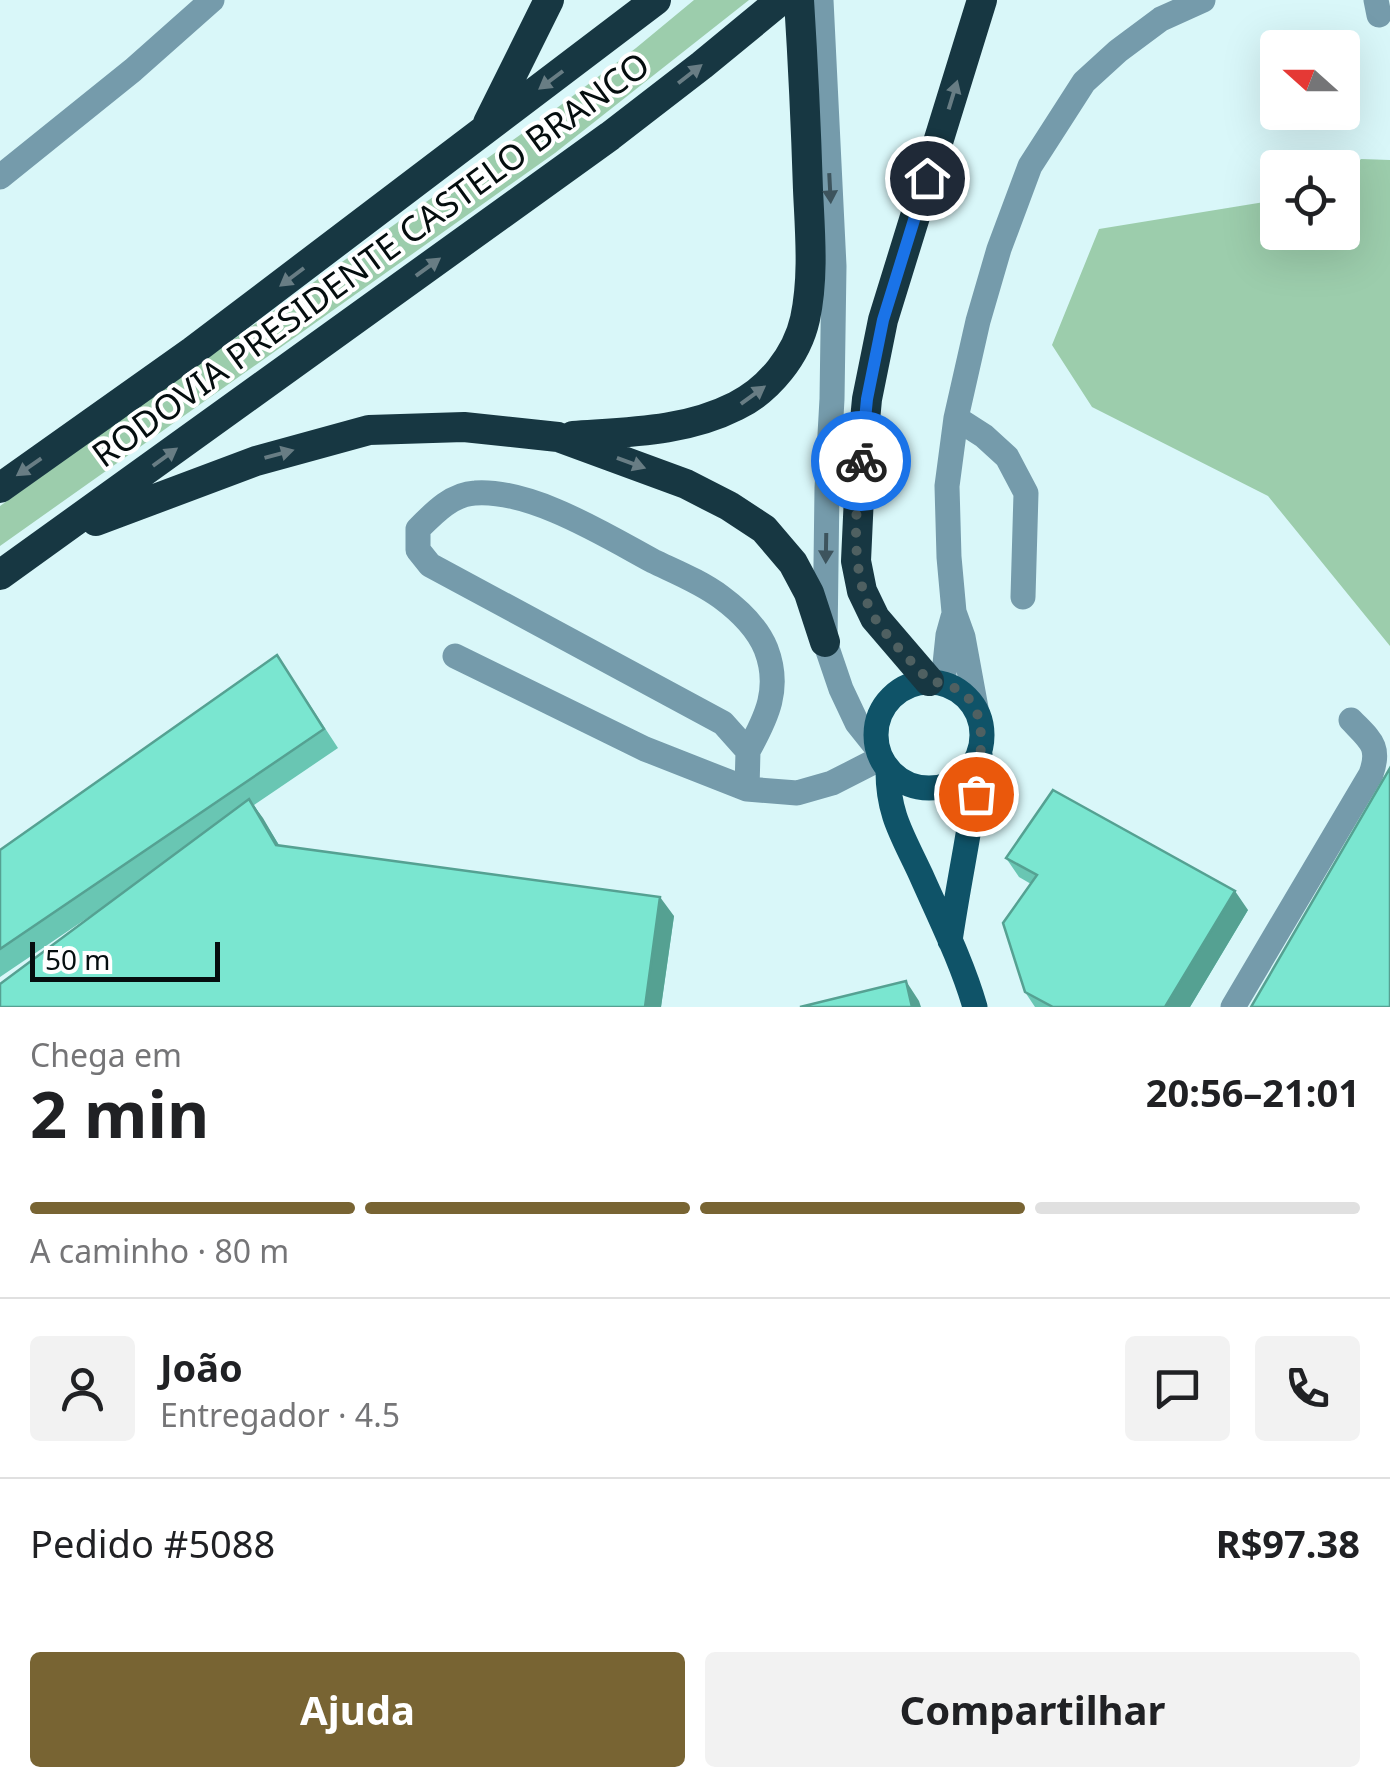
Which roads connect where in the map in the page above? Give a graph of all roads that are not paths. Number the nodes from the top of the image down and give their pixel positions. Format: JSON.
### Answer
{"nodes":[{"id":1,"x":212,"y":0,"type":"edge"},
{"id":2,"x":549,"y":0,"type":"edge"},
{"id":3,"x":656,"y":0,"type":"edge"},
{"id":4,"x":781,"y":0,"type":"edge"},
{"id":5,"x":800,"y":0,"type":"edge"},
{"id":6,"x":821,"y":0,"type":"edge"},
{"id":7,"x":982,"y":0,"type":"edge"},
{"id":8,"x":1203,"y":0,"type":"edge"},
{"id":9,"x":814,"y":93,"type":"junction"},
{"id":10,"x":484,"y":132,"type":"junction"},
{"id":11,"x":0,"y":176,"type":"edge"},
{"id":12,"x":956,"y":418,"type":"junction"},
{"id":13,"x":558,"y":436,"type":"junction"},
{"id":14,"x":0,"y":488,"type":"edge"},
{"id":15,"x":56,"y":536,"type":"junction"},
{"id":16,"x":0,"y":575,"type":"edge"},
{"id":17,"x":1024,"y":597,"type":"dead end"},
{"id":18,"x":954,"y":612,"type":"junction"},
{"id":19,"x":826,"y":642,"type":"junction"},
{"id":20,"x":454,"y":656,"type":"dead end"},
{"id":21,"x":936,"y":682,"type":"junction"},
{"id":22,"x":976,"y":708,"type":"junction"},
{"id":23,"x":1352,"y":720,"type":"dead end"},
{"id":24,"x":981,"y":748,"type":"junction"},
{"id":25,"x":748,"y":751,"type":"junction"},
{"id":26,"x":882,"y":759,"type":"junction"},
{"id":27,"x":748,"y":790,"type":"junction"},
{"id":28,"x":950,"y":941,"type":"junction"},
{"id":29,"x":975,"y":1007,"type":"edge"},
{"id":30,"x":1233,"y":1007,"type":"edge"}],
"edges":[{"from":1,"to":11,"type":"street"},
{"from":2,"to":10,"type":"highway"},
{"from":3,"to":10,"type":"highway","name":"RODOVIA PRESIDENTE CASTELO BRANCO","one_way":true},
{"from":15,"to":4,"type":"highway","name":"RODOVIA PRESIDENTE CASTELO BRANCO","one_way":true},
{"from":5,"to":9,"type":"highway"},
{"from":6,"to":9,"type":"street"},
{"from":21,"to":7,"type":"highway","one_way":true},
{"from":8,"to":12,"type":"street"},
{"from":13,"to":9,"type":"highway","one_way":true},
{"from":9,"to":19,"type":"street","one_way":true},
{"from":10,"to":14,"type":"highway","name":"RODOVIA PRESIDENTE CASTELO BRANCO","one_way":true},
{"from":12,"to":17,"type":"street"},
{"from":12,"to":18,"type":"street"},
{"from":15,"to":13,"type":"highway","one_way":true},
{"from":13,"to":19,"type":"highway","one_way":true},
{"from":15,"to":16,"type":"highway","name":"RODOVIA PRESIDENTE CASTELO BRANCO"},
{"from":18,"to":21,"type":"street"},
{"from":18,"to":22,"type":"street"},
{"from":19,"to":26,"type":"street"},
{"from":20,"to":27,"type":"street"},
{"from":21,"to":22,"type":"main road"},
{"from":21,"to":26,"type":"main road"},
{"from":22,"to":24,"type":"main road"},
{"from":23,"to":30,"type":"street"},
{"from":24,"to":26,"type":"main road"},
{"from":24,"to":28,"type":"main road"},
{"from":25,"to":25,"type":"street"},
{"from":25,"to":27,"type":"street"},
{"from":26,"to":27,"type":"street"},
{"from":26,"to":28,"type":"main road"},
{"from":28,"to":29,"type":"main road"}]}
